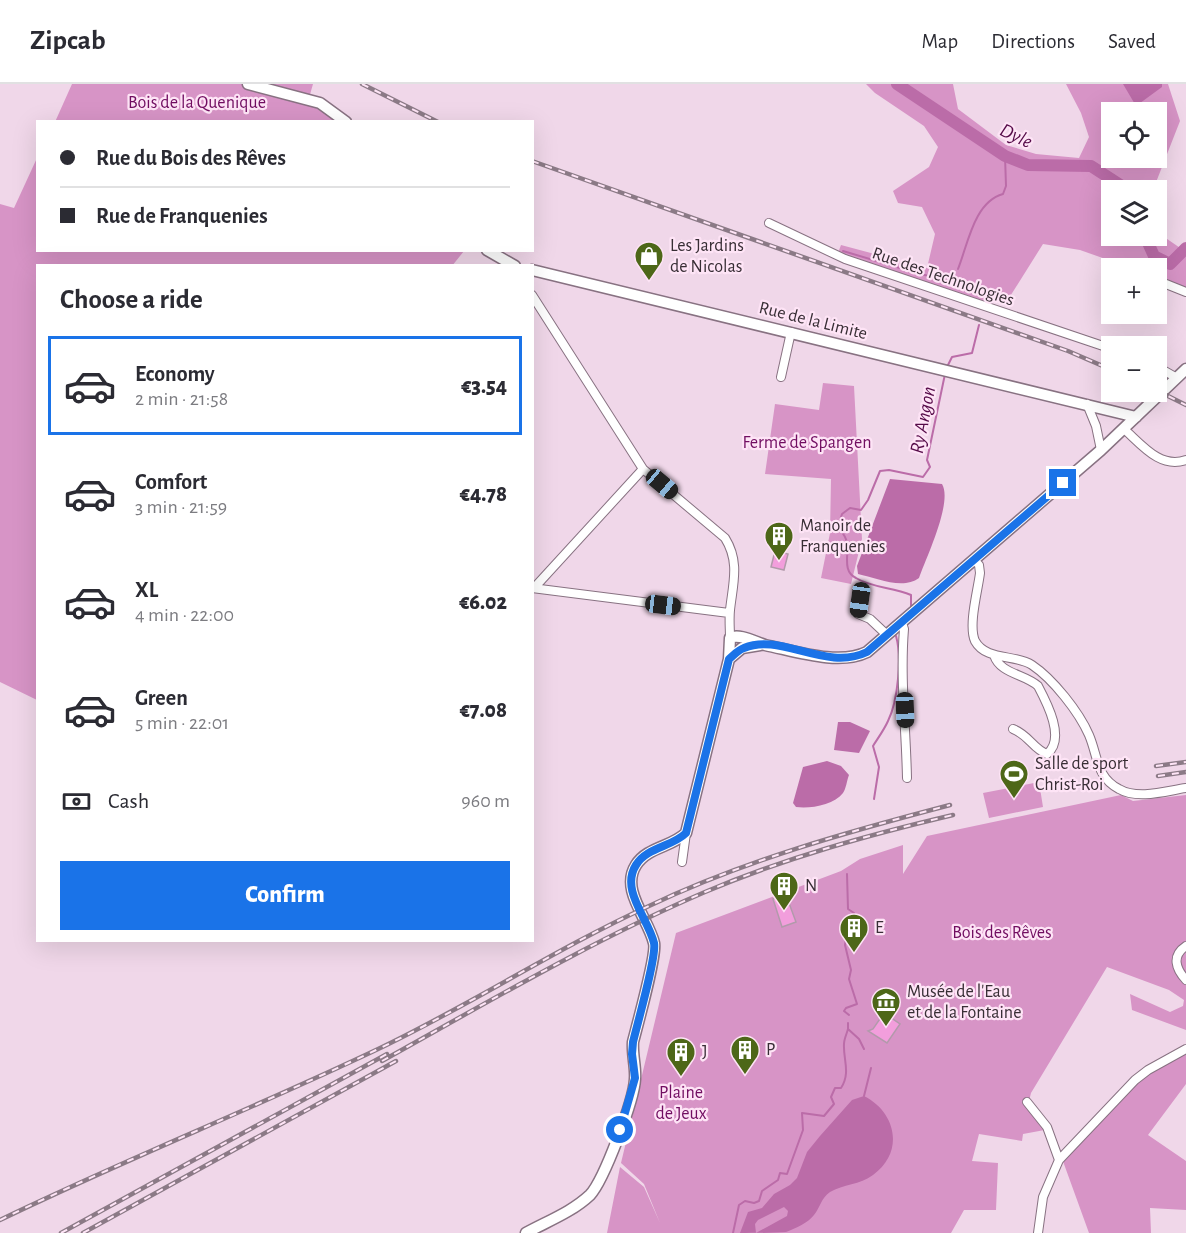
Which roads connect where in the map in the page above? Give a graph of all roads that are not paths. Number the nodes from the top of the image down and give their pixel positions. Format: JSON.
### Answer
{"nodes":[{"id":1,"x":248,"y":84,"type":"edge"},
{"id":2,"x":343,"y":120,"type":"edge"},
{"id":3,"x":769,"y":223,"type":"dead end"},
{"id":4,"x":490,"y":252,"type":"edge"},
{"id":5,"x":510,"y":264,"type":"edge"},
{"id":6,"x":534,"y":270,"type":"edge"},
{"id":7,"x":1167,"y":284,"type":"edge"},
{"id":8,"x":1186,"y":292,"type":"edge"},
{"id":9,"x":534,"y":298,"type":"edge"},
{"id":10,"x":791,"y":332,"type":"junction"},
{"id":11,"x":1101,"y":345,"type":"edge"},
{"id":12,"x":1186,"y":369,"type":"edge"},
{"id":13,"x":1167,"y":372,"type":"edge"},
{"id":14,"x":782,"y":377,"type":"dead end"},
{"id":15,"x":1177,"y":378,"type":"junction"},
{"id":16,"x":1086,"y":404,"type":"junction"},
{"id":17,"x":1136,"y":417,"type":"junction"},
{"id":18,"x":1124,"y":429,"type":"junction"},
{"id":19,"x":1101,"y":450,"type":"junction"},
{"id":20,"x":1186,"y":460,"type":"edge"},
{"id":21,"x":643,"y":469,"type":"junction"},
{"id":22,"x":974,"y":561,"type":"junction"},
{"id":23,"x":534,"y":587,"type":"edge"},
{"id":24,"x":534,"y":588,"type":"edge"},
{"id":25,"x":860,"y":600,"type":"dead end"},
{"id":26,"x":729,"y":613,"type":"junction"},
{"id":27,"x":902,"y":623,"type":"junction"},
{"id":28,"x":887,"y":635,"type":"junction"},
{"id":29,"x":735,"y":646,"type":"junction"},
{"id":30,"x":994,"y":655,"type":"junction"},
{"id":31,"x":1013,"y":729,"type":"dead end"},
{"id":32,"x":908,"y":778,"type":"dead end"},
{"id":33,"x":1186,"y":788,"type":"edge"},
{"id":34,"x":686,"y":833,"type":"junction"},
{"id":35,"x":682,"y":862,"type":"dead end"},
{"id":36,"x":1186,"y":946,"type":"edge"},
{"id":37,"x":1186,"y":981,"type":"edge"},
{"id":38,"x":1186,"y":1049,"type":"edge"},
{"id":39,"x":1027,"y":1102,"type":"dead end"},
{"id":40,"x":1059,"y":1160,"type":"junction"},
{"id":41,"x":526,"y":1233,"type":"edge"},
{"id":42,"x":1038,"y":1233,"type":"edge"}],
"edges":[{"from":1,"to":2,"type":"street"},
{"from":3,"to":11,"type":"street","name":"Rue des Technologies"},
{"from":4,"to":5,"type":"street"},
{"from":6,"to":10,"type":"street","name":"Rue de la Limite"},
{"from":7,"to":8,"type":"street"},
{"from":9,"to":21,"type":"street"},
{"from":10,"to":14,"type":"street"},
{"from":10,"to":16,"type":"street","name":"Rue de la Limite"},
{"from":12,"to":15,"type":"street"},
{"from":13,"to":15,"type":"street"},
{"from":15,"to":17,"type":"street"},
{"from":16,"to":17,"type":"street","name":"Rue de la Limite"},
{"from":16,"to":19,"type":"street"},
{"from":17,"to":18,"type":"street"},
{"from":18,"to":19,"type":"street"},
{"from":18,"to":20,"type":"street"},
{"from":19,"to":22,"type":"street"},
{"from":21,"to":23,"type":"street"},
{"from":21,"to":26,"type":"street"},
{"from":22,"to":27,"type":"street"},
{"from":22,"to":30,"type":"street"},
{"from":24,"to":26,"type":"street"},
{"from":25,"to":28,"type":"street"},
{"from":26,"to":29,"type":"street"},
{"from":27,"to":28,"type":"street"},
{"from":27,"to":32,"type":"street"},
{"from":28,"to":29,"type":"street"},
{"from":29,"to":34,"type":"street"},
{"from":30,"to":31,"type":"street"},
{"from":30,"to":33,"type":"street"},
{"from":34,"to":35,"type":"street"},
{"from":34,"to":41,"type":"street"},
{"from":36,"to":37,"type":"street"},
{"from":38,"to":40,"type":"street"},
{"from":39,"to":40,"type":"street"},
{"from":40,"to":42,"type":"street"}]}
